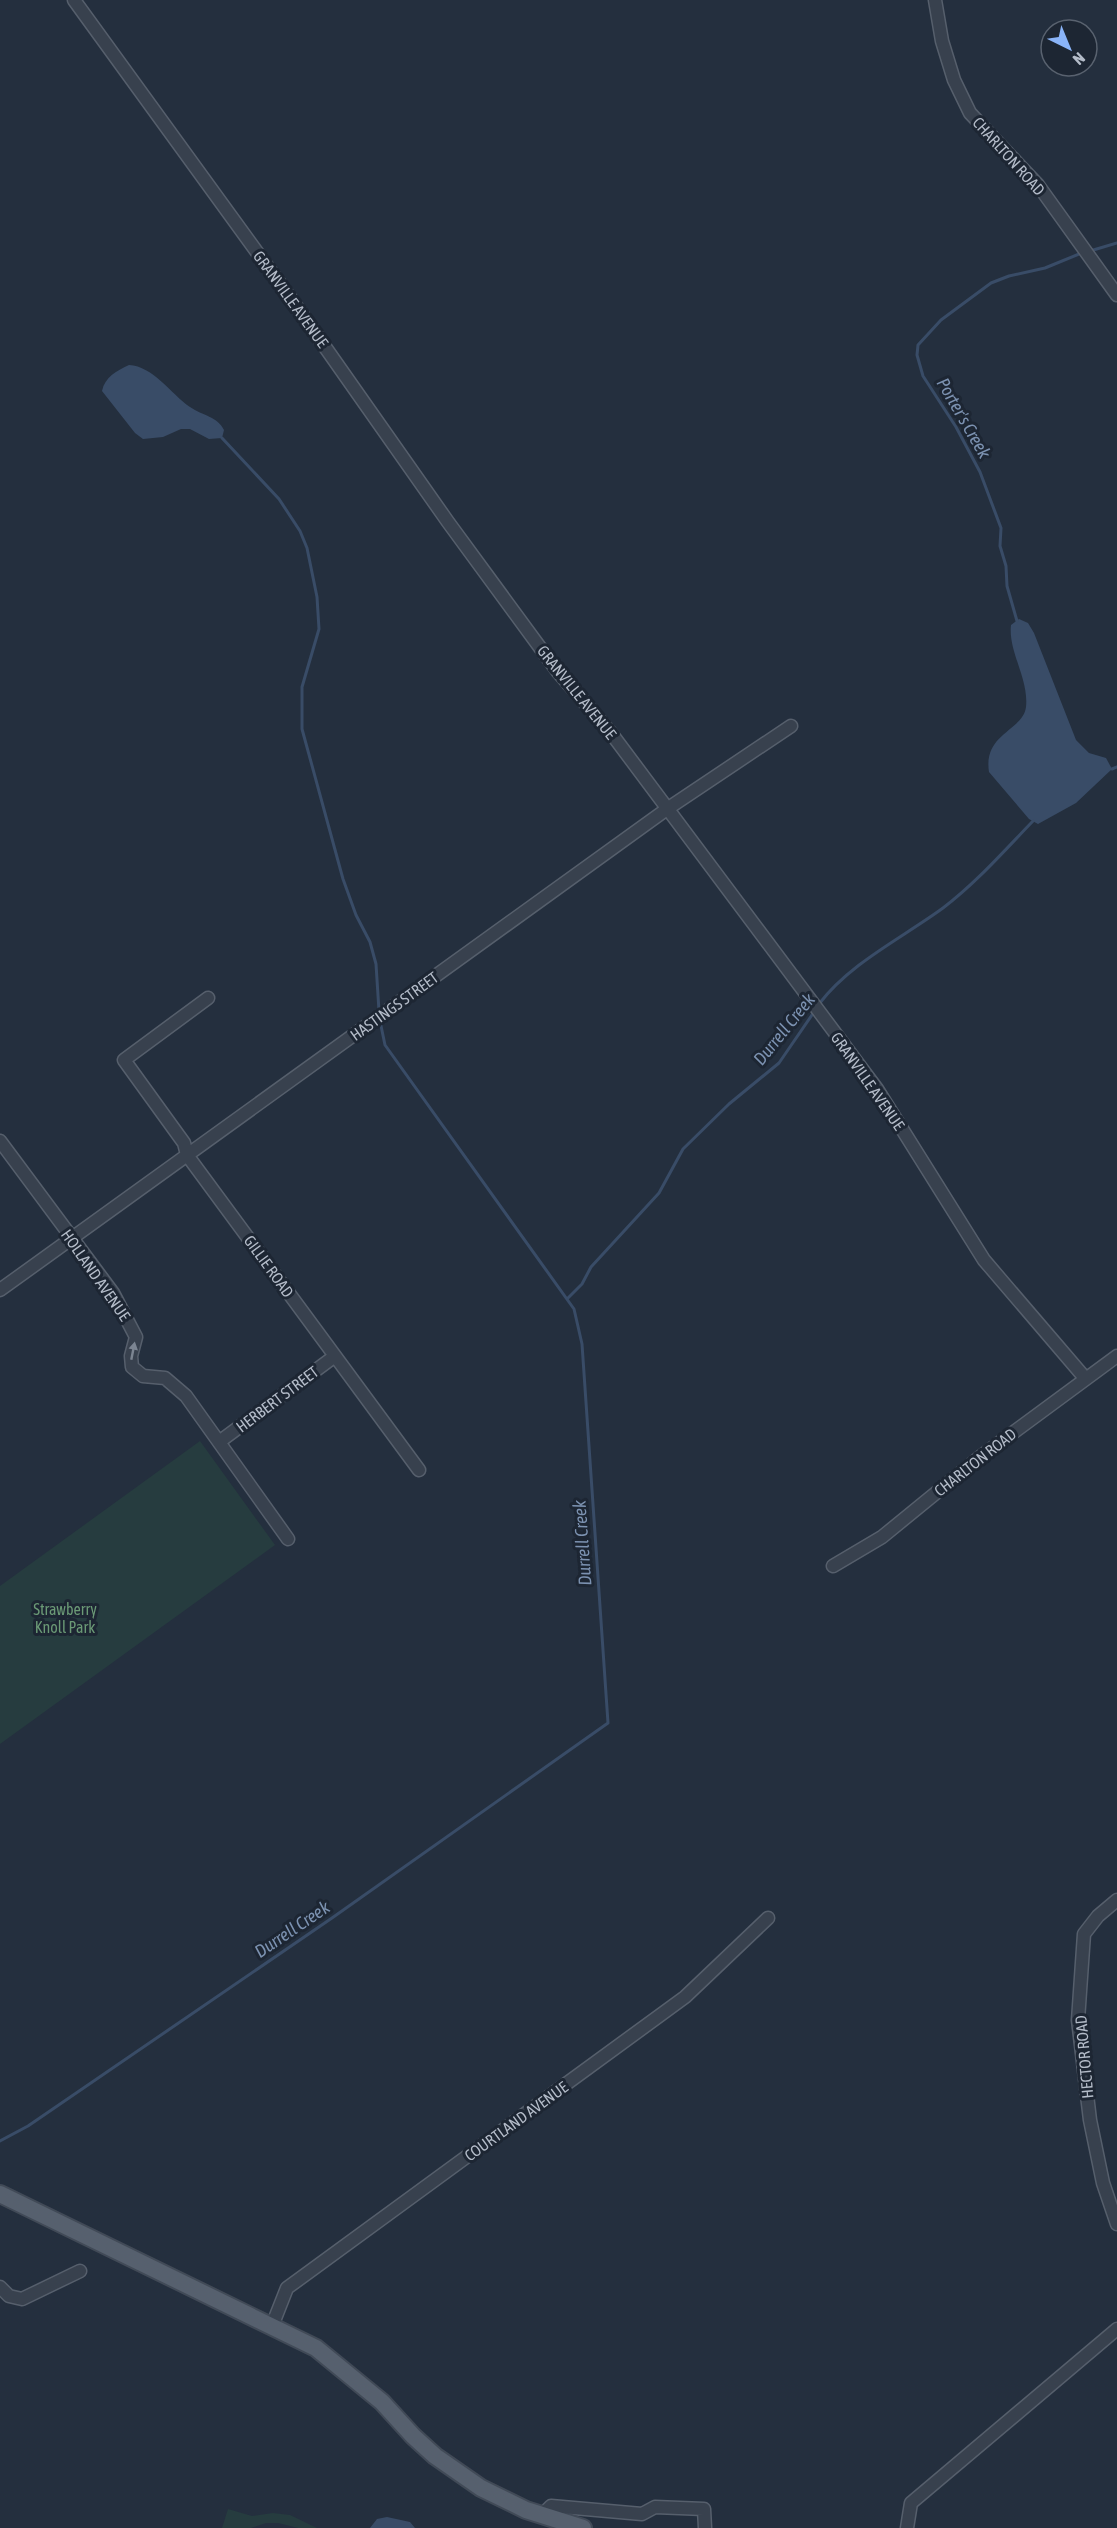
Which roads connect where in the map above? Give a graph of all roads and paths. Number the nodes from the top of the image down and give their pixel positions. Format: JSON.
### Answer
{"nodes":[{"id":1,"x":74,"y":0,"type":"edge"},
{"id":2,"x":935,"y":0,"type":"edge"},
{"id":3,"x":1117,"y":295,"type":"edge"},
{"id":4,"x":791,"y":726,"type":"dead end"},
{"id":5,"x":667,"y":809,"type":"junction"},
{"id":6,"x":208,"y":998,"type":"dead end"},
{"id":7,"x":0,"y":1141,"type":"edge"},
{"id":8,"x":187,"y":1155,"type":"junction"},
{"id":9,"x":71,"y":1239,"type":"junction"},
{"id":10,"x":0,"y":1290,"type":"edge"},
{"id":11,"x":335,"y":1356,"type":"junction"},
{"id":12,"x":1117,"y":1356,"type":"edge"},
{"id":13,"x":1085,"y":1378,"type":"junction"},
{"id":14,"x":219,"y":1442,"type":"junction"},
{"id":15,"x":419,"y":1470,"type":"dead end"},
{"id":16,"x":288,"y":1539,"type":"dead end"},
{"id":17,"x":833,"y":1566,"type":"dead end"},
{"id":18,"x":1117,"y":1900,"type":"edge"},
{"id":19,"x":768,"y":1918,"type":"dead end"},
{"id":20,"x":0,"y":2194,"type":"edge"},
{"id":21,"x":1117,"y":2224,"type":"edge"},
{"id":22,"x":80,"y":2271,"type":"dead end"},
{"id":23,"x":0,"y":2287,"type":"edge"},
{"id":24,"x":272,"y":2326,"type":"junction"},
{"id":25,"x":1117,"y":2329,"type":"edge"},
{"id":26,"x":541,"y":2516,"type":"junction"},
{"id":27,"x":583,"y":2528,"type":"edge"},
{"id":28,"x":705,"y":2528,"type":"edge"},
{"id":29,"x":907,"y":2528,"type":"edge"}],
"edges":[{"from":1,"to":5,"type":"street","name":"GRANVILLE AVENUE"},
{"from":2,"to":3,"type":"street","name":"CHARLTON ROAD"},
{"from":4,"to":5,"type":"street","name":"HASTINGS STREET"},
{"from":5,"to":8,"type":"street","name":"HASTINGS STREET"},
{"from":5,"to":13,"type":"street","name":"GRANVILLE AVENUE"},
{"from":6,"to":8,"type":"street","name":"GILLIE ROAD"},
{"from":7,"to":9,"type":"street","name":"HOLLAND AVENUE"},
{"from":8,"to":9,"type":"street","name":"HASTINGS STREET"},
{"from":8,"to":11,"type":"street","name":"GILLIE ROAD"},
{"from":9,"to":10,"type":"street","name":"HASTINGS STREET"},
{"from":14,"to":9,"type":"street","name":"HOLLAND AVENUE","one_way":true},
{"from":11,"to":14,"type":"street","name":"HERBERT STREET"},
{"from":11,"to":15,"type":"street","name":"GILLIE ROAD"},
{"from":12,"to":13,"type":"street","name":"CHARLTON ROAD"},
{"from":13,"to":17,"type":"street","name":"CHARLTON ROAD"},
{"from":14,"to":16,"type":"street","name":"HOLLAND AVENUE"},
{"from":18,"to":21,"type":"street","name":"HECTOR ROAD"},
{"from":19,"to":24,"type":"street","name":"COURTLAND AVENUE"},
{"from":20,"to":24,"type":"main road"},
{"from":22,"to":23,"type":"street"},
{"from":24,"to":26,"type":"main road"},
{"from":25,"to":29,"type":"street"},
{"from":26,"to":27,"type":"main road"},
{"from":26,"to":28,"type":"street"}]}
